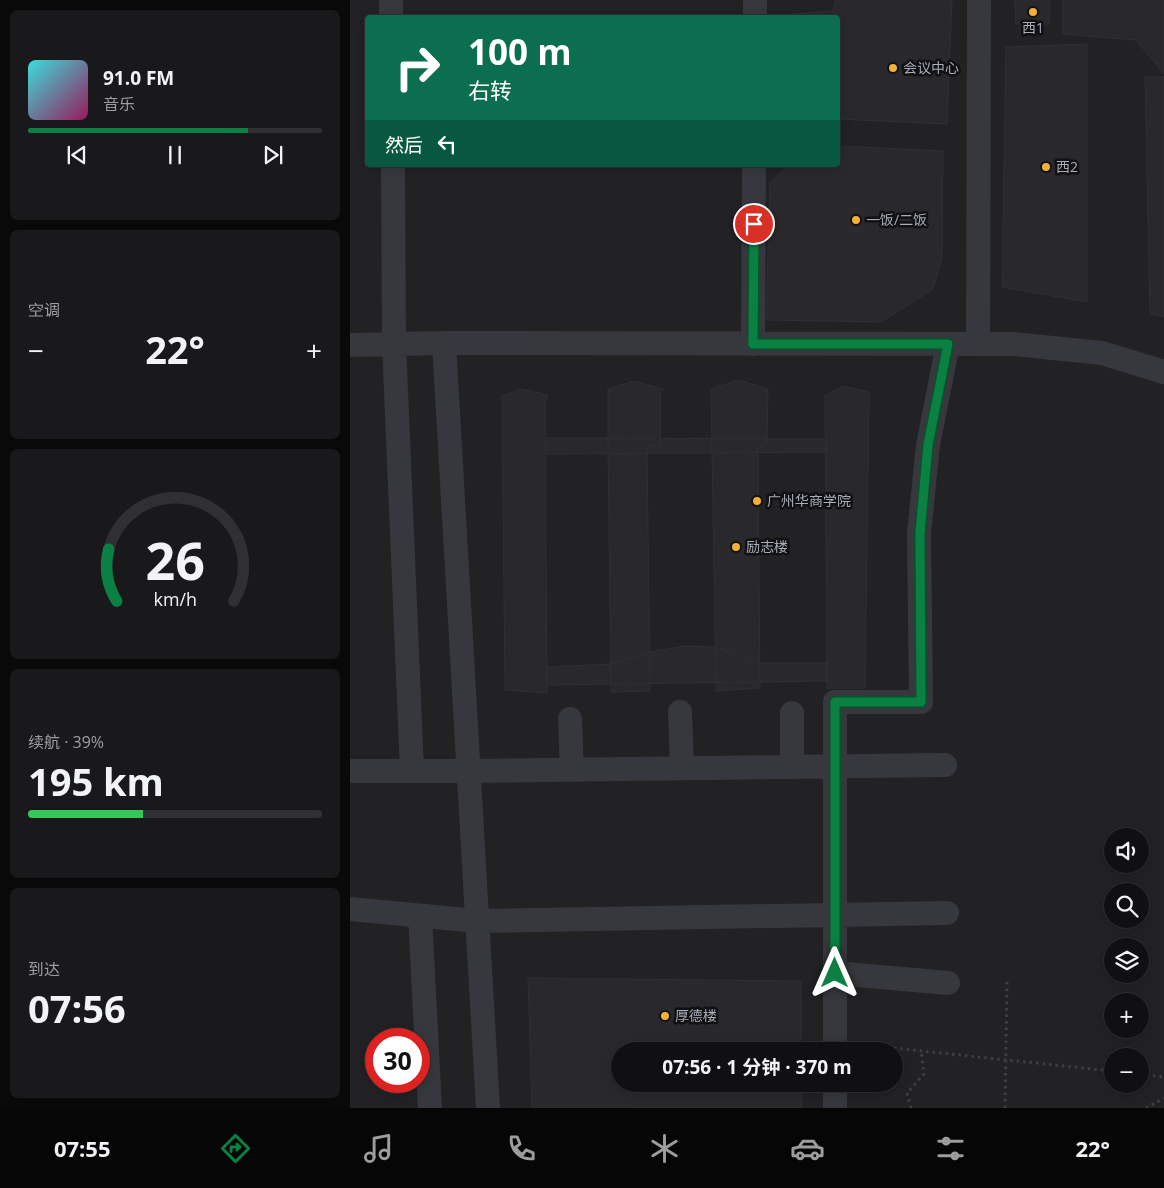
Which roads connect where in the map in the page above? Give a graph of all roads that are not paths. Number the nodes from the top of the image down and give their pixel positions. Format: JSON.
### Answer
{"nodes":[{"id":1,"x":391,"y":0,"type":"edge"},
{"id":2,"x":755,"y":0,"type":"edge"},
{"id":3,"x":979,"y":0,"type":"edge"},
{"id":4,"x":391,"y":15,"type":"edge"},
{"id":5,"x":755,"y":15,"type":"edge"},
{"id":6,"x":393,"y":167,"type":"edge"},
{"id":7,"x":754,"y":167,"type":"edge"},
{"id":8,"x":394,"y":343,"type":"junction"},
{"id":9,"x":444,"y":343,"type":"junction"},
{"id":10,"x":350,"y":344,"type":"edge"},
{"id":11,"x":753,"y":344,"type":"junction"},
{"id":12,"x":948,"y":344,"type":"junction"},
{"id":13,"x":978,"y":344,"type":"junction"},
{"id":14,"x":1164,"y":372,"type":"edge"},
{"id":15,"x":680,"y":712,"type":"dead end"},
{"id":16,"x":792,"y":713,"type":"dead end"},
{"id":17,"x":570,"y":719,"type":"dead end"},
{"id":18,"x":945,"y":764,"type":"dead end"},
{"id":19,"x":835,"y":765,"type":"junction"},
{"id":20,"x":792,"y":766,"type":"junction"},
{"id":21,"x":682,"y":768,"type":"junction"},
{"id":22,"x":572,"y":770,"type":"junction"},
{"id":23,"x":350,"y":771,"type":"edge"},
{"id":24,"x":412,"y":771,"type":"junction"},
{"id":25,"x":468,"y":771,"type":"junction"},
{"id":26,"x":350,"y":909,"type":"edge"},
{"id":27,"x":947,"y":913,"type":"dead end"},
{"id":28,"x":835,"y":915,"type":"junction"},
{"id":29,"x":420,"y":916,"type":"junction"},
{"id":30,"x":477,"y":921,"type":"junction"},
{"id":31,"x":835,"y":973,"type":"junction"},
{"id":32,"x":948,"y":983,"type":"dead end"},
{"id":33,"x":835,"y":1042,"type":"edge"},
{"id":34,"x":835,"y":1092,"type":"edge"},
{"id":35,"x":430,"y":1108,"type":"edge"},
{"id":36,"x":488,"y":1108,"type":"edge"},
{"id":37,"x":835,"y":1108,"type":"edge"}],
"edges":[{"from":1,"to":4,"type":"street"},
{"from":2,"to":5,"type":"street"},
{"from":3,"to":13,"type":"street"},
{"from":6,"to":8,"type":"street"},
{"from":7,"to":11,"type":"street"},
{"from":8,"to":9,"type":"street"},
{"from":8,"to":10,"type":"street"},
{"from":8,"to":24,"type":"street"},
{"from":9,"to":11,"type":"street"},
{"from":9,"to":25,"type":"street"},
{"from":11,"to":12,"type":"street"},
{"from":12,"to":13,"type":"street"},
{"from":12,"to":19,"type":"street"},
{"from":13,"to":14,"type":"street"},
{"from":15,"to":21,"type":"street"},
{"from":16,"to":20,"type":"street"},
{"from":17,"to":22,"type":"street"},
{"from":18,"to":19,"type":"street"},
{"from":19,"to":20,"type":"street"},
{"from":19,"to":28,"type":"street"},
{"from":20,"to":21,"type":"street"},
{"from":21,"to":22,"type":"street"},
{"from":22,"to":25,"type":"street"},
{"from":23,"to":24,"type":"street"},
{"from":24,"to":25,"type":"street"},
{"from":25,"to":30,"type":"street"},
{"from":26,"to":29,"type":"street"},
{"from":27,"to":28,"type":"street"},
{"from":28,"to":30,"type":"street"},
{"from":28,"to":31,"type":"street"},
{"from":29,"to":30,"type":"street"},
{"from":29,"to":35,"type":"street"},
{"from":30,"to":36,"type":"street"},
{"from":31,"to":32,"type":"street"},
{"from":31,"to":33,"type":"street"},
{"from":34,"to":37,"type":"street"}]}
